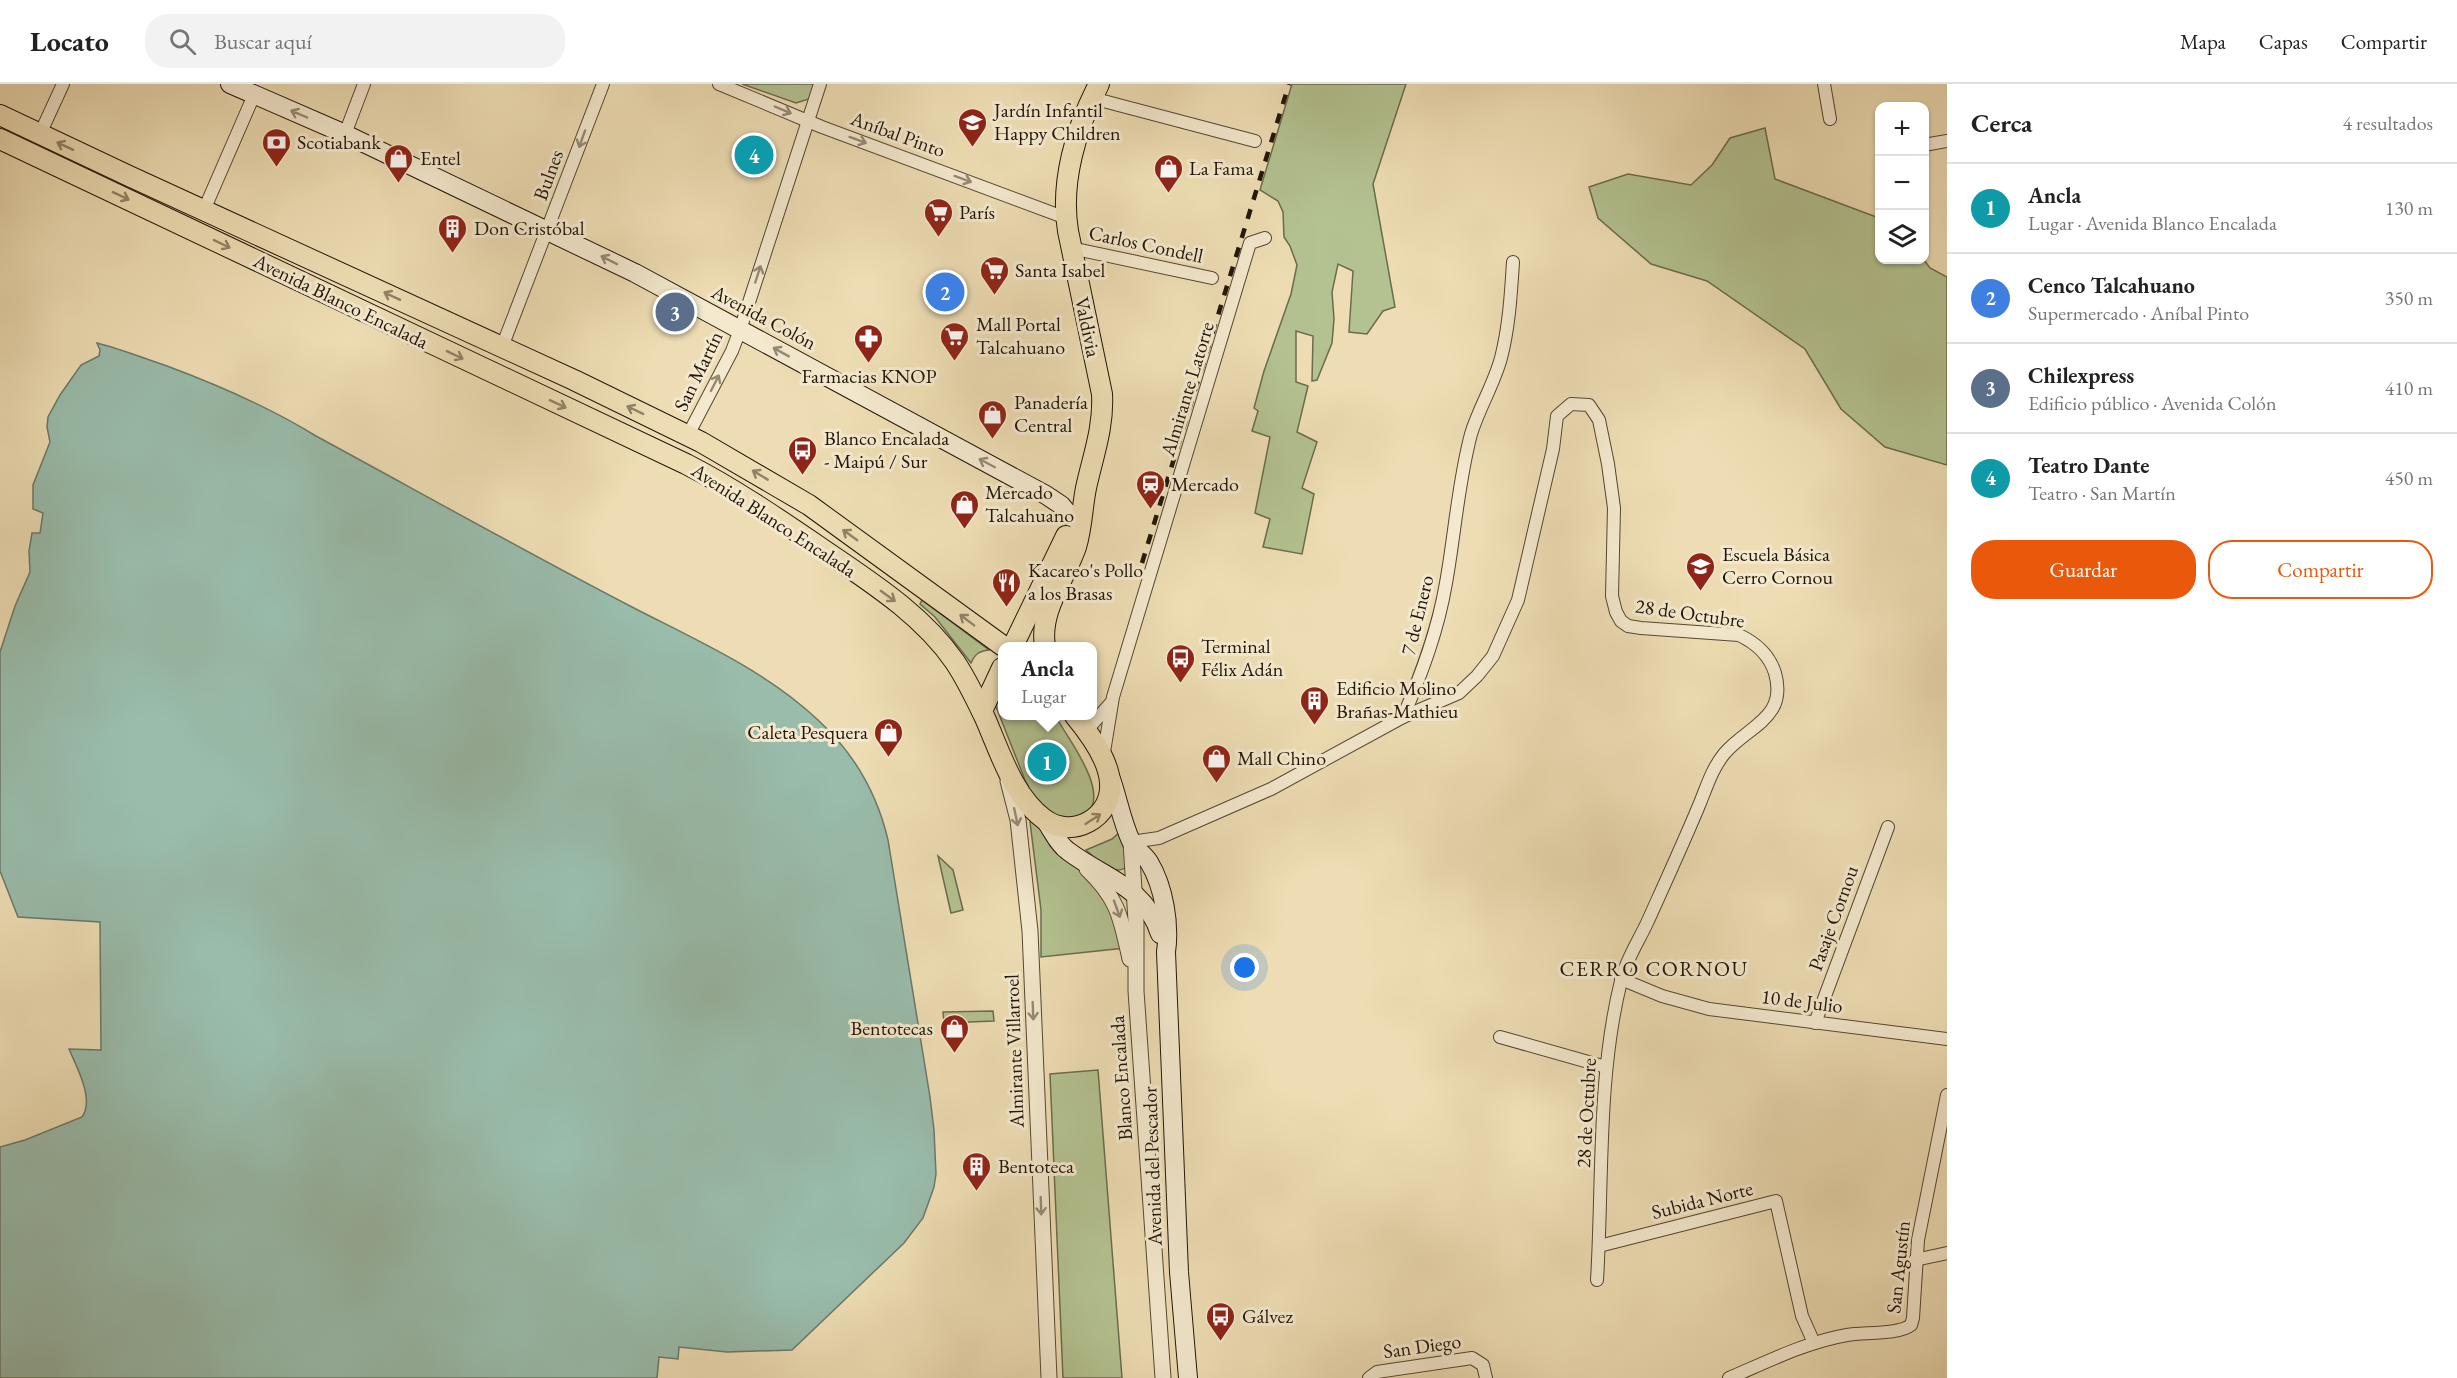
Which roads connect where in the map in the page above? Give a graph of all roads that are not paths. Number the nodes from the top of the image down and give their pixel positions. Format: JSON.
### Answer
{"nodes":[{"id":1,"x":63,"y":84,"type":"edge"},
{"id":2,"x":230,"y":84,"type":"edge"},
{"id":3,"x":364,"y":84,"type":"edge"},
{"id":4,"x":603,"y":84,"type":"edge"},
{"id":5,"x":719,"y":84,"type":"edge"},
{"id":6,"x":820,"y":84,"type":"edge"},
{"id":7,"x":1824,"y":84,"type":"edge"},
{"id":8,"x":1095,"y":91,"type":"edge"},
{"id":9,"x":255,"y":95,"type":"junction"},
{"id":10,"x":0,"y":115,"type":"edge"},
{"id":11,"x":1830,"y":119,"type":"dead end"},
{"id":12,"x":808,"y":121,"type":"junction"},
{"id":13,"x":40,"y":134,"type":"junction"},
{"id":14,"x":345,"y":134,"type":"junction"},
{"id":15,"x":0,"y":139,"type":"edge"},
{"id":16,"x":1255,"y":141,"type":"dead end"},
{"id":17,"x":1947,"y":141,"type":"edge"},
{"id":18,"x":1929,"y":144,"type":"edge"},
{"id":19,"x":43,"y":159,"type":"junction"},
{"id":20,"x":204,"y":210,"type":"junction"},
{"id":21,"x":1066,"y":218,"type":"junction"},
{"id":22,"x":169,"y":219,"type":"junction"},
{"id":23,"x":548,"y":230,"type":"junction"},
{"id":24,"x":1264,"y":238,"type":"dead end"},
{"id":25,"x":1071,"y":248,"type":"junction"},
{"id":26,"x":1513,"y":262,"type":"dead end"},
{"id":27,"x":1212,"y":278,"type":"dead end"},
{"id":28,"x":740,"y":330,"type":"junction"},
{"id":29,"x":502,"y":347,"type":"junction"},
{"id":30,"x":505,"y":379,"type":"junction"},
{"id":31,"x":688,"y":435,"type":"junction"},
{"id":32,"x":658,"y":451,"type":"junction"},
{"id":33,"x":1075,"y":524,"type":"junction"},
{"id":34,"x":998,"y":642,"type":"edge"},
{"id":35,"x":1014,"y":642,"type":"edge"},
{"id":36,"x":1044,"y":642,"type":"edge"},
{"id":37,"x":998,"y":677,"type":"edge"},
{"id":38,"x":1113,"y":697,"type":"junction"},
{"id":39,"x":982,"y":711,"type":"junction"},
{"id":40,"x":1097,"y":716,"type":"edge"},
{"id":41,"x":1403,"y":717,"type":"junction"},
{"id":42,"x":1081,"y":723,"type":"edge"},
{"id":43,"x":1003,"y":760,"type":"junction"},
{"id":44,"x":1106,"y":767,"type":"junction"},
{"id":45,"x":1045,"y":820,"type":"junction"},
{"id":46,"x":1888,"y":827,"type":"dead end"},
{"id":47,"x":1131,"y":842,"type":"junction"},
{"id":48,"x":1065,"y":849,"type":"junction"},
{"id":49,"x":1133,"y":892,"type":"junction"},
{"id":50,"x":1166,"y":952,"type":"junction"},
{"id":51,"x":1621,"y":979,"type":"junction"},
{"id":52,"x":1136,"y":991,"type":"junction"},
{"id":53,"x":1815,"y":1023,"type":"junction"},
{"id":54,"x":1500,"y":1037,"type":"dead end"},
{"id":55,"x":1947,"y":1039,"type":"edge"},
{"id":56,"x":1606,"y":1067,"type":"junction"},
{"id":57,"x":1947,"y":1095,"type":"edge"},
{"id":58,"x":1599,"y":1246,"type":"junction"},
{"id":59,"x":1947,"y":1253,"type":"edge"},
{"id":60,"x":1915,"y":1260,"type":"junction"},
{"id":61,"x":1597,"y":1280,"type":"dead end"},
{"id":62,"x":1814,"y":1343,"type":"junction"},
{"id":63,"x":1190,"y":1374,"type":"edge"},
{"id":64,"x":1369,"y":1377,"type":"edge"},
{"id":65,"x":1050,"y":1378,"type":"edge"},
{"id":66,"x":1164,"y":1378,"type":"edge"},
{"id":67,"x":1486,"y":1378,"type":"edge"},
{"id":68,"x":1729,"y":1378,"type":"edge"}],
"edges":[{"from":1,"to":13,"type":"street"},
{"from":2,"to":9,"type":"main road","name":"Avenida Colón"},
{"from":3,"to":14,"type":"street"},
{"from":4,"to":23,"type":"street","name":"Bulnes","one_way":true},
{"from":5,"to":12,"type":"street","name":"Aníbal Pinto","one_way":true},
{"from":6,"to":12,"type":"street","name":"San Martín"},
{"from":7,"to":11,"type":"street"},
{"from":8,"to":16,"type":"street"},
{"from":8,"to":21,"type":"main road","name":"Valdivia"},
{"from":14,"to":9,"type":"main road","name":"Avenida Colón","one_way":true},
{"from":9,"to":20,"type":"street"},
{"from":10,"to":13,"type":"main road","name":"Avenida Blanco Encalada"},
{"from":12,"to":21,"type":"street","name":"Aníbal Pinto","one_way":true},
{"from":28,"to":12,"type":"street","name":"San Martín","one_way":true},
{"from":13,"to":19,"type":"main road"},
{"from":20,"to":13,"type":"main road","name":"Avenida Blanco Encalada","one_way":true},
{"from":14,"to":23,"type":"main road","name":"Avenida Colón"},
{"from":15,"to":19,"type":"main road","name":"Avenida Blanco Encalada"},
{"from":17,"to":18,"type":"street"},
{"from":19,"to":22,"type":"main road","name":"Avenida Blanco Encalada","one_way":true},
{"from":20,"to":22,"type":"main road"},
{"from":29,"to":20,"type":"main road","name":"Avenida Blanco Encalada","one_way":true},
{"from":21,"to":25,"type":"main road","name":"Valdivia"},
{"from":22,"to":30,"type":"main road","name":"Avenida Blanco Encalada","one_way":true},
{"from":28,"to":23,"type":"main road","name":"Avenida Colón","one_way":true},
{"from":23,"to":29,"type":"street","name":"Bulnes"},
{"from":24,"to":38,"type":"street","name":"Almirante Latorre"},
{"from":25,"to":27,"type":"street","name":"Carlos Condell"},
{"from":25,"to":33,"type":"main road","name":"Valdivia"},
{"from":26,"to":41,"type":"street","name":"7 de Enero"},
{"from":31,"to":28,"type":"street","name":"San Martín","one_way":true},
{"from":33,"to":28,"type":"main road","name":"Avenida Colón","one_way":true},
{"from":29,"to":30,"type":"main road"},
{"from":31,"to":29,"type":"main road","name":"Avenida Blanco Encalada","one_way":true},
{"from":30,"to":32,"type":"main road","name":"Avenida Blanco Encalada","one_way":true},
{"from":31,"to":32,"type":"main road"},
{"from":34,"to":31,"type":"main road","name":"Avenida Blanco Encalada","one_way":true},
{"from":32,"to":39,"type":"main road","name":"Avenida Blanco Encalada","one_way":true},
{"from":33,"to":35,"type":"main road","name":"Valdivia"},
{"from":33,"to":36,"type":"main road","name":"Valdivia"},
{"from":37,"to":39,"type":"main road"},
{"from":38,"to":40,"type":"street","name":"Almirante Latorre"},
{"from":38,"to":44,"type":"street","name":"Almirante Latorre"},
{"from":39,"to":43,"type":"main road","name":"Avenida Blanco Encalada"},
{"from":41,"to":47,"type":"street"},
{"from":41,"to":51,"type":"street","name":"28 de Octubre"},
{"from":42,"to":44,"type":"main road"},
{"from":43,"to":45,"type":"main road","name":"Avenida Blanco Encalada"},
{"from":43,"to":65,"type":"street","name":"Almirante Villarroel","one_way":true},
{"from":45,"to":44,"type":"main road","one_way":true},
{"from":44,"to":47,"type":"main road"},
{"from":45,"to":48,"type":"main road","name":"Avenida Blanco Encalada"},
{"from":46,"to":53,"type":"street","name":"Pasaje Cornou"},
{"from":47,"to":49,"type":"street"},
{"from":47,"to":50,"type":"main road","name":"Avenida del Pescador"},
{"from":48,"to":49,"type":"main road","name":"Avenida Blanco Encalada"},
{"from":48,"to":52,"type":"street","one_way":true},
{"from":49,"to":50,"type":"main road","name":"Avenida Blanco Encalada"},
{"from":49,"to":52,"type":"street"},
{"from":50,"to":63,"type":"main road","name":"Avenida del Pescador"},
{"from":51,"to":53,"type":"street","name":"10 de Julio"},
{"from":51,"to":56,"type":"street","name":"28 de Octubre"},
{"from":52,"to":66,"type":"street","name":"Blanco Encalada"},
{"from":53,"to":55,"type":"street","name":"10 de Julio"},
{"from":54,"to":56,"type":"street"},
{"from":56,"to":58,"type":"street","name":"28 de Octubre"},
{"from":57,"to":60,"type":"street","name":"San Agustín"},
{"from":58,"to":61,"type":"street","name":"28 de Octubre"},
{"from":58,"to":62,"type":"street","name":"Subida Norte"},
{"from":59,"to":60,"type":"street"},
{"from":60,"to":62,"type":"street","name":"San Agustín"},
{"from":62,"to":68,"type":"street","name":"San Agustín"},
{"from":64,"to":67,"type":"street","name":"San Diego"}]}
